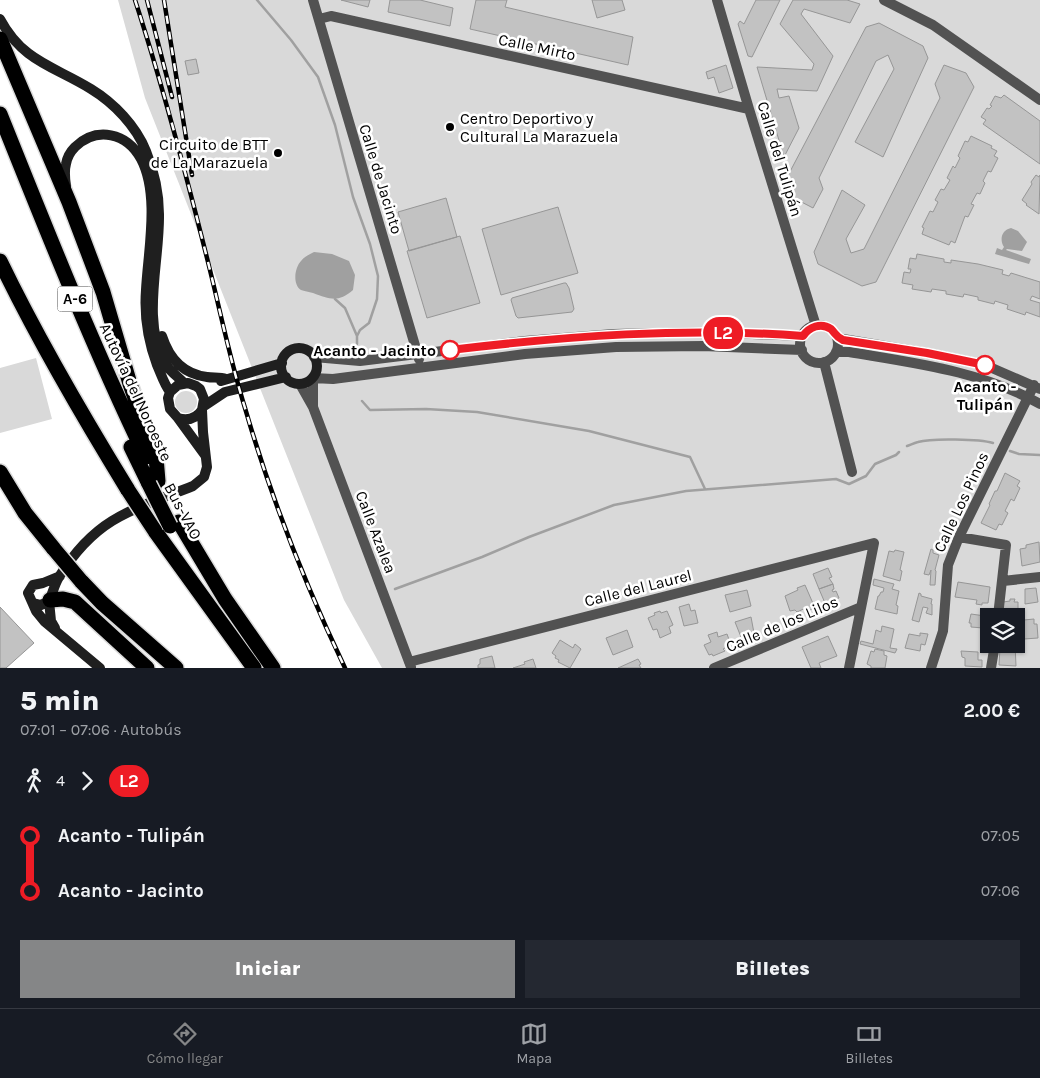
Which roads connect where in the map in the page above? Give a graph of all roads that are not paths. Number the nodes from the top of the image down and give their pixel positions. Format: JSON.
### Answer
{"nodes":[{"id":1,"x":313,"y":0,"type":"edge"},
{"id":2,"x":717,"y":0,"type":"edge"},
{"id":3,"x":884,"y":0,"type":"edge"},
{"id":4,"x":0,"y":19,"type":"edge"},
{"id":5,"x":319,"y":19,"type":"junction"},
{"id":6,"x":0,"y":39,"type":"edge"},
{"id":7,"x":1040,"y":100,"type":"edge"},
{"id":8,"x":749,"y":109,"type":"junction"},
{"id":9,"x":0,"y":114,"type":"edge"},
{"id":10,"x":0,"y":141,"type":"edge"},
{"id":11,"x":68,"y":202,"type":"junction"},
{"id":12,"x":0,"y":261,"type":"edge"},
{"id":13,"x":153,"y":296,"type":"junction"},
{"id":14,"x":816,"y":326,"type":"junction"},
{"id":15,"x":803,"y":336,"type":"junction"},
{"id":16,"x":837,"y":338,"type":"junction"},
{"id":17,"x":802,"y":350,"type":"junction"},
{"id":18,"x":836,"y":352,"type":"junction"},
{"id":19,"x":418,"y":354,"type":"junction"},
{"id":20,"x":314,"y":356,"type":"junction"},
{"id":21,"x":824,"y":362,"type":"junction"},
{"id":22,"x":282,"y":363,"type":"junction"},
{"id":23,"x":422,"y":367,"type":"junction"},
{"id":24,"x":286,"y":377,"type":"junction"},
{"id":25,"x":312,"y":378,"type":"junction"},
{"id":26,"x":226,"y":379,"type":"junction"},
{"id":27,"x":184,"y":383,"type":"junction"},
{"id":28,"x":300,"y":384,"type":"junction"},
{"id":29,"x":196,"y":386,"type":"junction"},
{"id":30,"x":1037,"y":387,"type":"edge"},
{"id":31,"x":170,"y":392,"type":"junction"},
{"id":32,"x":1028,"y":397,"type":"junction"},
{"id":33,"x":1040,"y":404,"type":"edge"},
{"id":34,"x":312,"y":407,"type":"junction"},
{"id":35,"x":203,"y":408,"type":"junction"},
{"id":36,"x":178,"y":418,"type":"junction"},
{"id":37,"x":205,"y":455,"type":"junction"},
{"id":38,"x":0,"y":472,"type":"edge"},
{"id":39,"x":852,"y":472,"type":"dead end"},
{"id":40,"x":154,"y":482,"type":"junction"},
{"id":41,"x":174,"y":524,"type":"junction"},
{"id":42,"x":959,"y":537,"type":"junction"},
{"id":43,"x":60,"y":576,"type":"junction"},
{"id":44,"x":1040,"y":577,"type":"edge"},
{"id":45,"x":1003,"y":581,"type":"junction"},
{"id":46,"x":43,"y":583,"type":"junction"},
{"id":47,"x":50,"y":598,"type":"junction"},
{"id":48,"x":33,"y":603,"type":"junction"},
{"id":49,"x":861,"y":607,"type":"junction"},
{"id":50,"x":999,"y":608,"type":"edge"},
{"id":51,"x":56,"y":628,"type":"junction"},
{"id":52,"x":994,"y":653,"type":"edge"},
{"id":53,"x":410,"y":665,"type":"edge"},
{"id":54,"x":100,"y":668,"type":"edge"},
{"id":55,"x":147,"y":668,"type":"edge"},
{"id":56,"x":176,"y":668,"type":"edge"},
{"id":57,"x":255,"y":668,"type":"edge"},
{"id":58,"x":272,"y":668,"type":"edge"},
{"id":59,"x":714,"y":668,"type":"edge"},
{"id":60,"x":849,"y":668,"type":"edge"},
{"id":61,"x":931,"y":668,"type":"edge"},
{"id":62,"x":991,"y":668,"type":"edge"}],
"edges":[{"from":1,"to":5,"type":"street","name":"Calle de Jacinto"},
{"from":2,"to":8,"type":"street","name":"Calle del Tulipán"},
{"from":3,"to":7,"type":"street"},
{"from":4,"to":13,"type":"street"},
{"from":5,"to":8,"type":"street","name":"Calle Mirto"},
{"from":5,"to":19,"type":"street","name":"Calle de Jacinto"},
{"from":6,"to":11,"type":"highway"},
{"from":8,"to":14,"type":"street","name":"Calle del Tulipán"},
{"from":9,"to":40,"type":"highway","name":"Autovía del Noroeste","number":"A-6"},
{"from":10,"to":40,"type":"highway","name":"Bus-VAO","number":"A-6"},
{"from":11,"to":31,"type":"street"},
{"from":11,"to":40,"type":"highway"},
{"from":12,"to":57,"type":"highway","bridge":true},
{"from":13,"to":26,"type":"street"},
{"from":13,"to":27,"type":"street"},
{"from":14,"to":15,"type":"street"},
{"from":14,"to":16,"type":"street"},
{"from":15,"to":17,"type":"street"},
{"from":15,"to":19,"type":"street"},
{"from":16,"to":18,"type":"street"},
{"from":16,"to":30,"type":"street"},
{"from":17,"to":21,"type":"street"},
{"from":17,"to":23,"type":"street"},
{"from":18,"to":21,"type":"street"},
{"from":18,"to":32,"type":"street"},
{"from":19,"to":20,"type":"street"},
{"from":19,"to":23,"type":"street","name":"Calle de Jacinto"},
{"from":20,"to":22,"type":"street"},
{"from":20,"to":25,"type":"street"},
{"from":21,"to":39,"type":"street"},
{"from":22,"to":24,"type":"street"},
{"from":22,"to":26,"type":"street"},
{"from":23,"to":25,"type":"street"},
{"from":24,"to":28,"type":"street"},
{"from":24,"to":35,"type":"street"},
{"from":25,"to":28,"type":"street"},
{"from":25,"to":34,"type":"street","name":"Calle Azalea"},
{"from":26,"to":29,"type":"street"},
{"from":27,"to":29,"type":"street"},
{"from":27,"to":31,"type":"street"},
{"from":28,"to":34,"type":"street","name":"Calle Azalea"},
{"from":29,"to":35,"type":"street"},
{"from":30,"to":32,"type":"street","name":"Calle Los Pinos"},
{"from":31,"to":36,"type":"street"},
{"from":32,"to":33,"type":"street"},
{"from":32,"to":42,"type":"street","name":"Calle Los Pinos"},
{"from":34,"to":53,"type":"street","name":"Calle Azalea"},
{"from":35,"to":36,"type":"street"},
{"from":35,"to":37,"type":"street"},
{"from":36,"to":37,"type":"street"},
{"from":37,"to":43,"type":"street"},
{"from":38,"to":56,"type":"highway","bridge":true},
{"from":40,"to":41,"type":"highway","name":"Bus-VAO","number":"A-6","bridge":true},
{"from":41,"to":57,"type":"highway","name":"Bus-VAO"},
{"from":41,"to":58,"type":"highway","number":"A-6"},
{"from":42,"to":45,"type":"street"},
{"from":42,"to":61,"type":"street","name":"Calle Los Pinos"},
{"from":43,"to":46,"type":"street"},
{"from":43,"to":47,"type":"street"},
{"from":44,"to":45,"type":"street"},
{"from":45,"to":50,"type":"street"},
{"from":46,"to":47,"type":"street"},
{"from":46,"to":48,"type":"street"},
{"from":47,"to":48,"type":"street"},
{"from":47,"to":51,"type":"street"},
{"from":47,"to":55,"type":"highway"},
{"from":48,"to":51,"type":"street"},
{"from":49,"to":53,"type":"street","name":"Calle del Laurel"},
{"from":49,"to":59,"type":"street","name":"Calle de los Lilos"},
{"from":49,"to":60,"type":"street"},
{"from":51,"to":54,"type":"street"},
{"from":52,"to":62,"type":"street"}]}
